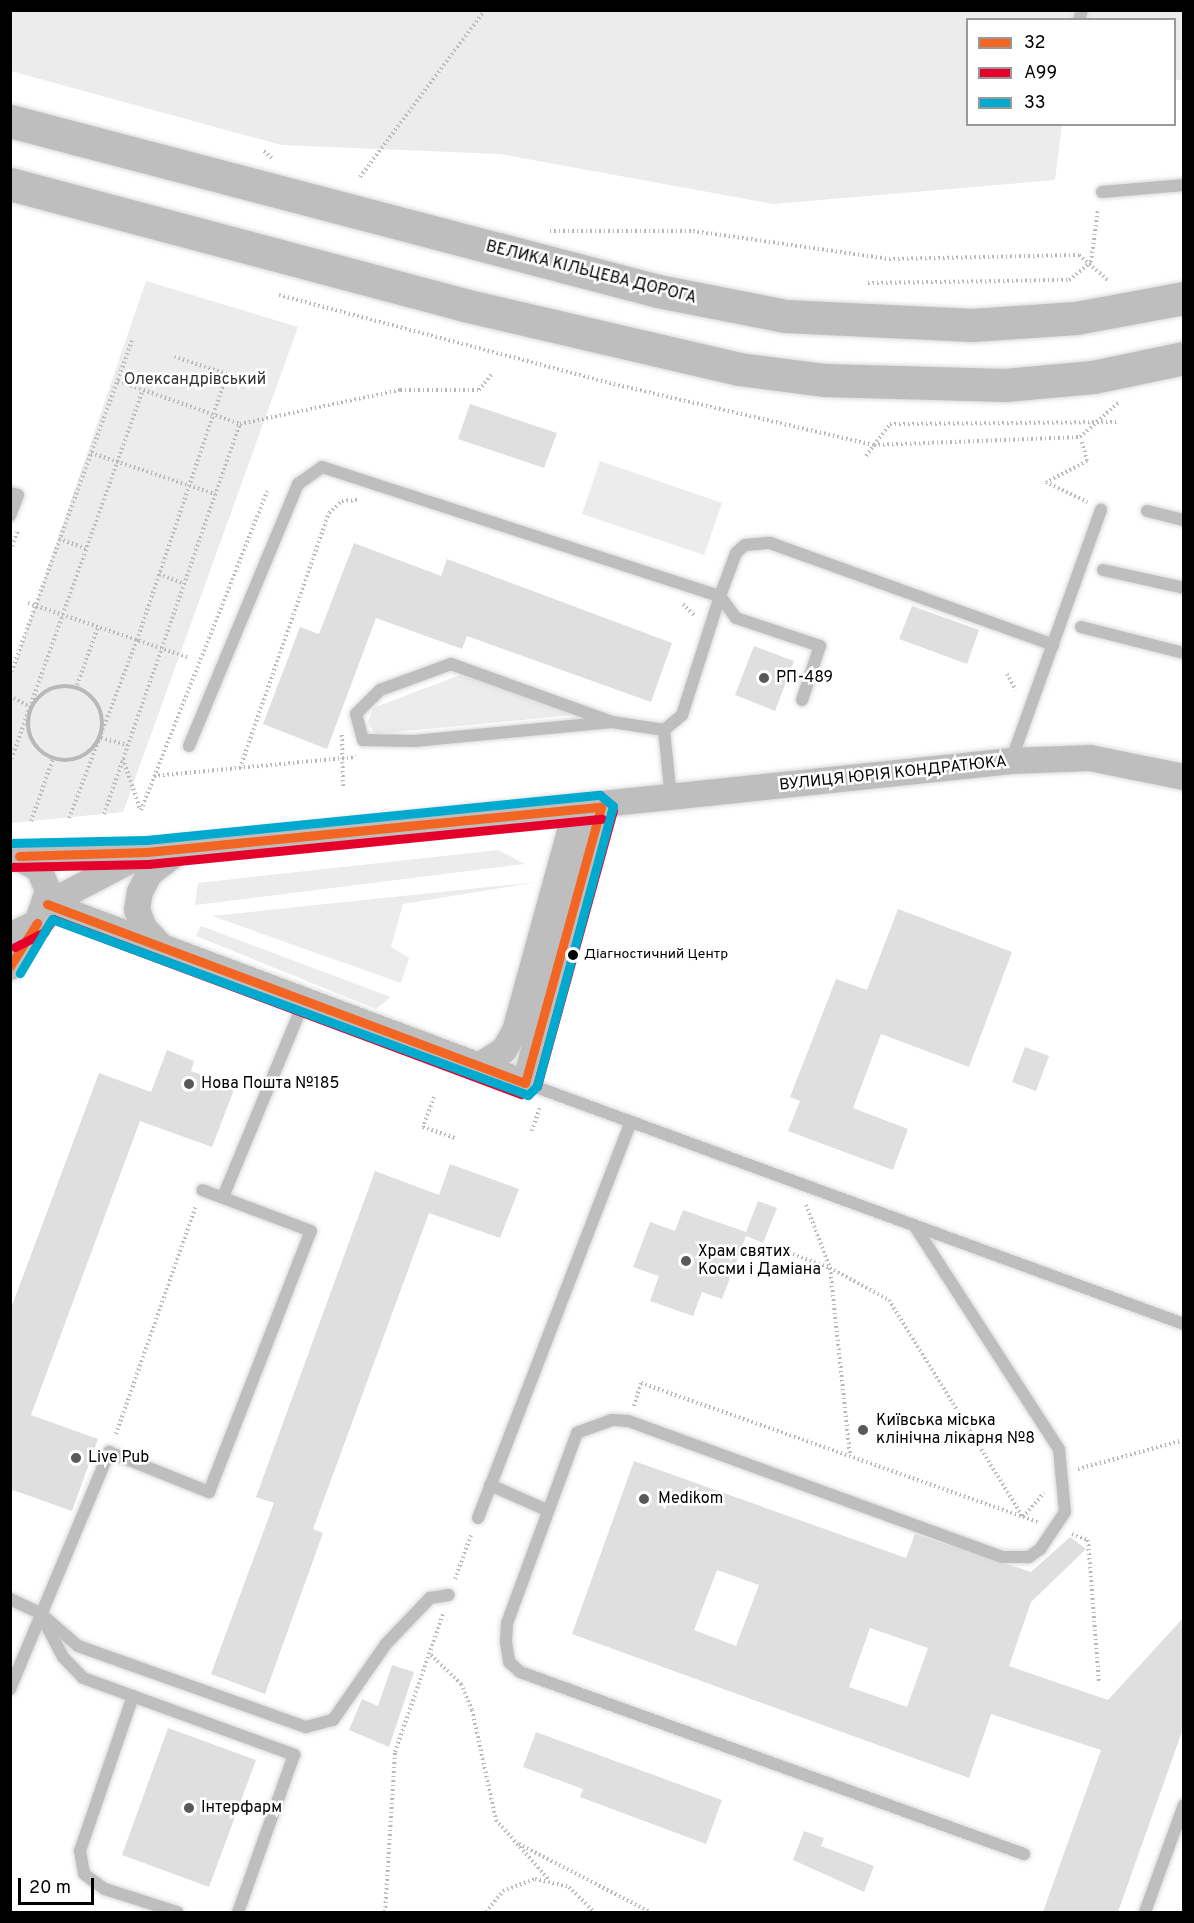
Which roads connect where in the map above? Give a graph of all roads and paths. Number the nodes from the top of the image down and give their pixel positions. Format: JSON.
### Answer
{"nodes":[{"id":1,"x":485,"y":10,"type":"edge"},
{"id":2,"x":10,"y":121,"type":"edge"},
{"id":3,"x":281,"y":166,"type":"dead end"},
{"id":4,"x":271,"y":169,"type":"dead end"},
{"id":5,"x":360,"y":177,"type":"dead end"},
{"id":6,"x":10,"y":184,"type":"edge"},
{"id":7,"x":1184,"y":184,"type":"edge"},
{"id":8,"x":1102,"y":192,"type":"joint"},
{"id":9,"x":542,"y":231,"type":"dead end"},
{"id":10,"x":1091,"y":262,"type":"junction"},
{"id":11,"x":1119,"y":280,"type":"dead end"},
{"id":12,"x":868,"y":283,"type":"dead end"},
{"id":13,"x":1184,"y":298,"type":"edge"},
{"id":14,"x":132,"y":341,"type":"dead end"},
{"id":15,"x":175,"y":357,"type":"dead end"},
{"id":16,"x":1184,"y":358,"type":"edge"},
{"id":17,"x":494,"y":373,"type":"dead end"},
{"id":18,"x":117,"y":381,"type":"junction"},
{"id":19,"x":143,"y":390,"type":"junction"},
{"id":20,"x":214,"y":415,"type":"junction"},
{"id":21,"x":1119,"y":422,"type":"dead end"},
{"id":22,"x":240,"y":424,"type":"junction"},
{"id":23,"x":1082,"y":442,"type":"dead end"},
{"id":24,"x":91,"y":453,"type":"junction"},
{"id":25,"x":866,"y":456,"type":"dead end"},
{"id":26,"x":116,"y":462,"type":"junction"},
{"id":27,"x":190,"y":486,"type":"junction"},
{"id":28,"x":267,"y":491,"type":"dead end"},
{"id":29,"x":10,"y":493,"type":"edge"},
{"id":30,"x":215,"y":494,"type":"junction"},
{"id":31,"x":372,"y":504,"type":"dead end"},
{"id":32,"x":1101,"y":510,"type":"joint"},
{"id":33,"x":1147,"y":511,"type":"dead end"},
{"id":34,"x":10,"y":516,"type":"edge"},
{"id":35,"x":1184,"y":520,"type":"edge"},
{"id":36,"x":59,"y":539,"type":"junction"},
{"id":37,"x":85,"y":548,"type":"junction"},
{"id":38,"x":1103,"y":570,"type":"dead end"},
{"id":39,"x":159,"y":574,"type":"junction"},
{"id":40,"x":183,"y":583,"type":"junction"},
{"id":41,"x":1184,"y":588,"type":"edge"},
{"id":42,"x":720,"y":596,"type":"junction"},
{"id":43,"x":670,"y":599,"type":"dead end"},
{"id":44,"x":28,"y":603,"type":"dead end"},
{"id":45,"x":35,"y":606,"type":"junction"},
{"id":46,"x":61,"y":615,"type":"junction"},
{"id":47,"x":696,"y":626,"type":"dead end"},
{"id":48,"x":98,"y":627,"type":"junction"},
{"id":49,"x":1081,"y":627,"type":"dead end"},
{"id":50,"x":137,"y":639,"type":"junction"},
{"id":51,"x":1053,"y":645,"type":"junction"},
{"id":52,"x":161,"y":647,"type":"junction"},
{"id":53,"x":1184,"y":652,"type":"edge"},
{"id":54,"x":187,"y":657,"type":"dead end"},
{"id":55,"x":10,"y":676,"type":"edge"},
{"id":56,"x":77,"y":686,"type":"junction"},
{"id":57,"x":10,"y":696,"type":"edge"},
{"id":58,"x":802,"y":700,"type":"dead end"},
{"id":59,"x":30,"y":707,"type":"junction"},
{"id":60,"x":612,"y":722,"type":"junction"},
{"id":61,"x":346,"y":724,"type":"dead end"},
{"id":62,"x":663,"y":730,"type":"junction"},
{"id":63,"x":101,"y":738,"type":"junction"},
{"id":64,"x":128,"y":745,"type":"junction"},
{"id":65,"x":189,"y":746,"type":"dead end"},
{"id":66,"x":123,"y":758,"type":"junction"},
{"id":67,"x":53,"y":759,"type":"junction"},
{"id":68,"x":1011,"y":761,"type":"junction"},
{"id":69,"x":10,"y":764,"type":"edge"},
{"id":70,"x":240,"y":768,"type":"dead end"},
{"id":71,"x":1184,"y":777,"type":"edge"},
{"id":72,"x":343,"y":786,"type":"dead end"},
{"id":73,"x":671,"y":798,"type":"junction"},
{"id":74,"x":589,"y":809,"type":"junction"},
{"id":75,"x":104,"y":814,"type":"dead end"},
{"id":76,"x":69,"y":818,"type":"dead end"},
{"id":77,"x":31,"y":821,"type":"dead end"},
{"id":78,"x":185,"y":847,"type":"junction"},
{"id":79,"x":147,"y":852,"type":"junction"},
{"id":80,"x":15,"y":855,"type":"edge"},
{"id":81,"x":42,"y":914,"type":"junction"},
{"id":82,"x":10,"y":936,"type":"edge"},
{"id":83,"x":161,"y":945,"type":"junction"},
{"id":84,"x":10,"y":967,"type":"edge"},
{"id":85,"x":305,"y":999,"type":"junction"},
{"id":86,"x":480,"y":1065,"type":"junction"},
{"id":87,"x":525,"y":1083,"type":"junction"},
{"id":88,"x":434,"y":1097,"type":"dead end"},
{"id":89,"x":632,"y":1121,"type":"junction"},
{"id":90,"x":455,"y":1138,"type":"dead end"},
{"id":91,"x":797,"y":1182,"type":"junction"},
{"id":92,"x":202,"y":1190,"type":"joint"},
{"id":93,"x":223,"y":1197,"type":"junction"},
{"id":94,"x":914,"y":1225,"type":"junction"},
{"id":95,"x":772,"y":1246,"type":"dead end"},
{"id":96,"x":830,"y":1268,"type":"junction"},
{"id":97,"x":1184,"y":1324,"type":"edge"},
{"id":98,"x":641,"y":1383,"type":"dead end"},
{"id":99,"x":1184,"y":1440,"type":"edge"},
{"id":100,"x":109,"y":1452,"type":"junction"},
{"id":101,"x":850,"y":1456,"type":"junction"},
{"id":102,"x":1061,"y":1474,"type":"junction"},
{"id":103,"x":490,"y":1485,"type":"junction"},
{"id":104,"x":547,"y":1510,"type":"junction"},
{"id":105,"x":1023,"y":1517,"type":"junction"},
{"id":106,"x":478,"y":1518,"type":"joint"},
{"id":107,"x":1054,"y":1528,"type":"junction"},
{"id":108,"x":449,"y":1594,"type":"junction"},
{"id":109,"x":10,"y":1599,"type":"edge"},
{"id":110,"x":40,"y":1613,"type":"junction"},
{"id":111,"x":431,"y":1655,"type":"junction"},
{"id":112,"x":1099,"y":1683,"type":"dead end"},
{"id":113,"x":10,"y":1689,"type":"edge"},
{"id":114,"x":133,"y":1696,"type":"junction"},
{"id":115,"x":1184,"y":1805,"type":"edge"},
{"id":116,"x":514,"y":1842,"type":"junction"},
{"id":117,"x":1024,"y":1854,"type":"dead end"},
{"id":118,"x":549,"y":1880,"type":"junction"},
{"id":119,"x":177,"y":1912,"type":"edge"},
{"id":120,"x":238,"y":1912,"type":"edge"},
{"id":121,"x":385,"y":1912,"type":"edge"},
{"id":122,"x":486,"y":1912,"type":"edge"},
{"id":123,"x":594,"y":1912,"type":"edge"},
{"id":124,"x":650,"y":1912,"type":"edge"},
{"id":125,"x":1145,"y":1912,"type":"edge"}],
"edges":[{"from":1,"to":5,"type":"path"},
{"from":2,"to":13,"type":"main road","name":"ВЕЛИКА КІЛЬЦЕВА ДОРОГА"},
{"from":3,"to":4,"type":"path"},
{"from":6,"to":16,"type":"main road"},
{"from":7,"to":8,"type":"lane"},
{"from":8,"to":10,"type":"path"},
{"from":9,"to":10,"type":"path"},
{"from":10,"to":11,"type":"path"},
{"from":10,"to":12,"type":"path"},
{"from":14,"to":18,"type":"path"},
{"from":15,"to":20,"type":"path"},
{"from":17,"to":22,"type":"path"},
{"from":18,"to":19,"type":"path"},
{"from":18,"to":24,"type":"path"},
{"from":19,"to":20,"type":"path"},
{"from":19,"to":26,"type":"path"},
{"from":20,"to":22,"type":"path"},
{"from":20,"to":27,"type":"path"},
{"from":21,"to":25,"type":"path"},
{"from":22,"to":30,"type":"path"},
{"from":23,"to":32,"type":"path"},
{"from":24,"to":26,"type":"path"},
{"from":24,"to":36,"type":"path"},
{"from":26,"to":27,"type":"path"},
{"from":26,"to":37,"type":"path"},
{"from":27,"to":30,"type":"path"},
{"from":27,"to":39,"type":"path"},
{"from":28,"to":66,"type":"path"},
{"from":29,"to":34,"type":"lane"},
{"from":30,"to":40,"type":"path"},
{"from":31,"to":70,"type":"path"},
{"from":32,"to":51,"type":"lane"},
{"from":33,"to":35,"type":"lane"},
{"from":36,"to":37,"type":"path"},
{"from":36,"to":45,"type":"path"},
{"from":37,"to":46,"type":"path"},
{"from":38,"to":41,"type":"lane"},
{"from":39,"to":40,"type":"path"},
{"from":39,"to":50,"type":"path"},
{"from":40,"to":52,"type":"path"},
{"from":42,"to":51,"type":"lane"},
{"from":42,"to":58,"type":"lane"},
{"from":42,"to":62,"type":"lane"},
{"from":42,"to":65,"type":"lane"},
{"from":43,"to":47,"type":"path"},
{"from":44,"to":45,"type":"path"},
{"from":45,"to":46,"type":"path"},
{"from":45,"to":55,"type":"path"},
{"from":46,"to":48,"type":"path"},
{"from":46,"to":59,"type":"path"},
{"from":48,"to":50,"type":"path"},
{"from":48,"to":56,"type":"path"},
{"from":49,"to":53,"type":"lane"},
{"from":50,"to":52,"type":"path"},
{"from":50,"to":63,"type":"path"},
{"from":51,"to":68,"type":"lane"},
{"from":52,"to":54,"type":"path"},
{"from":52,"to":64,"type":"path"},
{"from":56,"to":59,"type":"path"},
{"from":56,"to":63,"type":"path"},
{"from":57,"to":59,"type":"path"},
{"from":59,"to":67,"type":"path"},
{"from":59,"to":69,"type":"path"},
{"from":60,"to":60,"type":"lane"},
{"from":60,"to":62,"type":"lane"},
{"from":61,"to":72,"type":"path"},
{"from":62,"to":73,"type":"lane"},
{"from":63,"to":64,"type":"path"},
{"from":63,"to":67,"type":"path"},
{"from":63,"to":76,"type":"path"},
{"from":64,"to":66,"type":"path"},
{"from":66,"to":75,"type":"path"},
{"from":67,"to":77,"type":"path"},
{"from":68,"to":71,"type":"street","name":"ВУЛИЦЯ ЮРІЯ КОНДРАТЮКА"},
{"from":68,"to":73,"type":"street","name":"ВУЛИЦЯ ЮРІЯ КОНДРАТЮКА"},
{"from":73,"to":74,"type":"street","name":"ВУЛИЦЯ ЮРІЯ КОНДРАТЮКА"},
{"from":74,"to":78,"type":"street","name":"ВУЛИЦЯ ЮРІЯ КОНДРАТЮКА"},
{"from":74,"to":86,"type":"street"},
{"from":74,"to":87,"type":"street"},
{"from":78,"to":79,"type":"street","name":"ВУЛИЦЯ ЮРІЯ КОНДРАТЮКА"},
{"from":78,"to":83,"type":"street"},
{"from":79,"to":80,"type":"street","name":"ВУЛИЦЯ ЮРІЯ КОНДРАТЮКА"},
{"from":79,"to":81,"type":"street","name":"ВУЛИЦЯ ЮРІЯ КОНДРАТЮКА"},
{"from":80,"to":81,"type":"street"},
{"from":81,"to":82,"type":"street","name":"ВУЛИЦЯ ЮРІЯ КОНДРАТЮКА"},
{"from":81,"to":83,"type":"street"},
{"from":81,"to":84,"type":"street"},
{"from":83,"to":85,"type":"street"},
{"from":85,"to":86,"type":"street"},
{"from":85,"to":93,"type":"lane"},
{"from":86,"to":87,"type":"street"},
{"from":87,"to":89,"type":"lane"},
{"from":88,"to":90,"type":"path"},
{"from":89,"to":91,"type":"lane"},
{"from":89,"to":103,"type":"lane"},
{"from":91,"to":94,"type":"lane"},
{"from":91,"to":96,"type":"path"},
{"from":92,"to":93,"type":"lane"},
{"from":92,"to":100,"type":"path"},
{"from":93,"to":100,"type":"lane"},
{"from":94,"to":97,"type":"lane"},
{"from":94,"to":102,"type":"lane"},
{"from":95,"to":96,"type":"path"},
{"from":96,"to":101,"type":"path"},
{"from":96,"to":105,"type":"path"},
{"from":98,"to":101,"type":"path"},
{"from":99,"to":102,"type":"path"},
{"from":100,"to":110,"type":"lane"},
{"from":101,"to":105,"type":"path"},
{"from":102,"to":105,"type":"path"},
{"from":102,"to":107,"type":"lane"},
{"from":103,"to":104,"type":"lane"},
{"from":103,"to":106,"type":"lane"},
{"from":104,"to":107,"type":"lane"},
{"from":104,"to":117,"type":"lane"},
{"from":105,"to":107,"type":"path"},
{"from":106,"to":108,"type":"path"},
{"from":107,"to":112,"type":"path"},
{"from":108,"to":110,"type":"lane"},
{"from":108,"to":111,"type":"path"},
{"from":109,"to":110,"type":"lane"},
{"from":110,"to":113,"type":"lane"},
{"from":110,"to":114,"type":"lane"},
{"from":111,"to":116,"type":"path"},
{"from":111,"to":121,"type":"path"},
{"from":114,"to":119,"type":"lane"},
{"from":114,"to":120,"type":"lane"},
{"from":115,"to":125,"type":"lane"},
{"from":116,"to":118,"type":"path"},
{"from":116,"to":124,"type":"path"},
{"from":118,"to":122,"type":"path"},
{"from":118,"to":123,"type":"path"}]}
